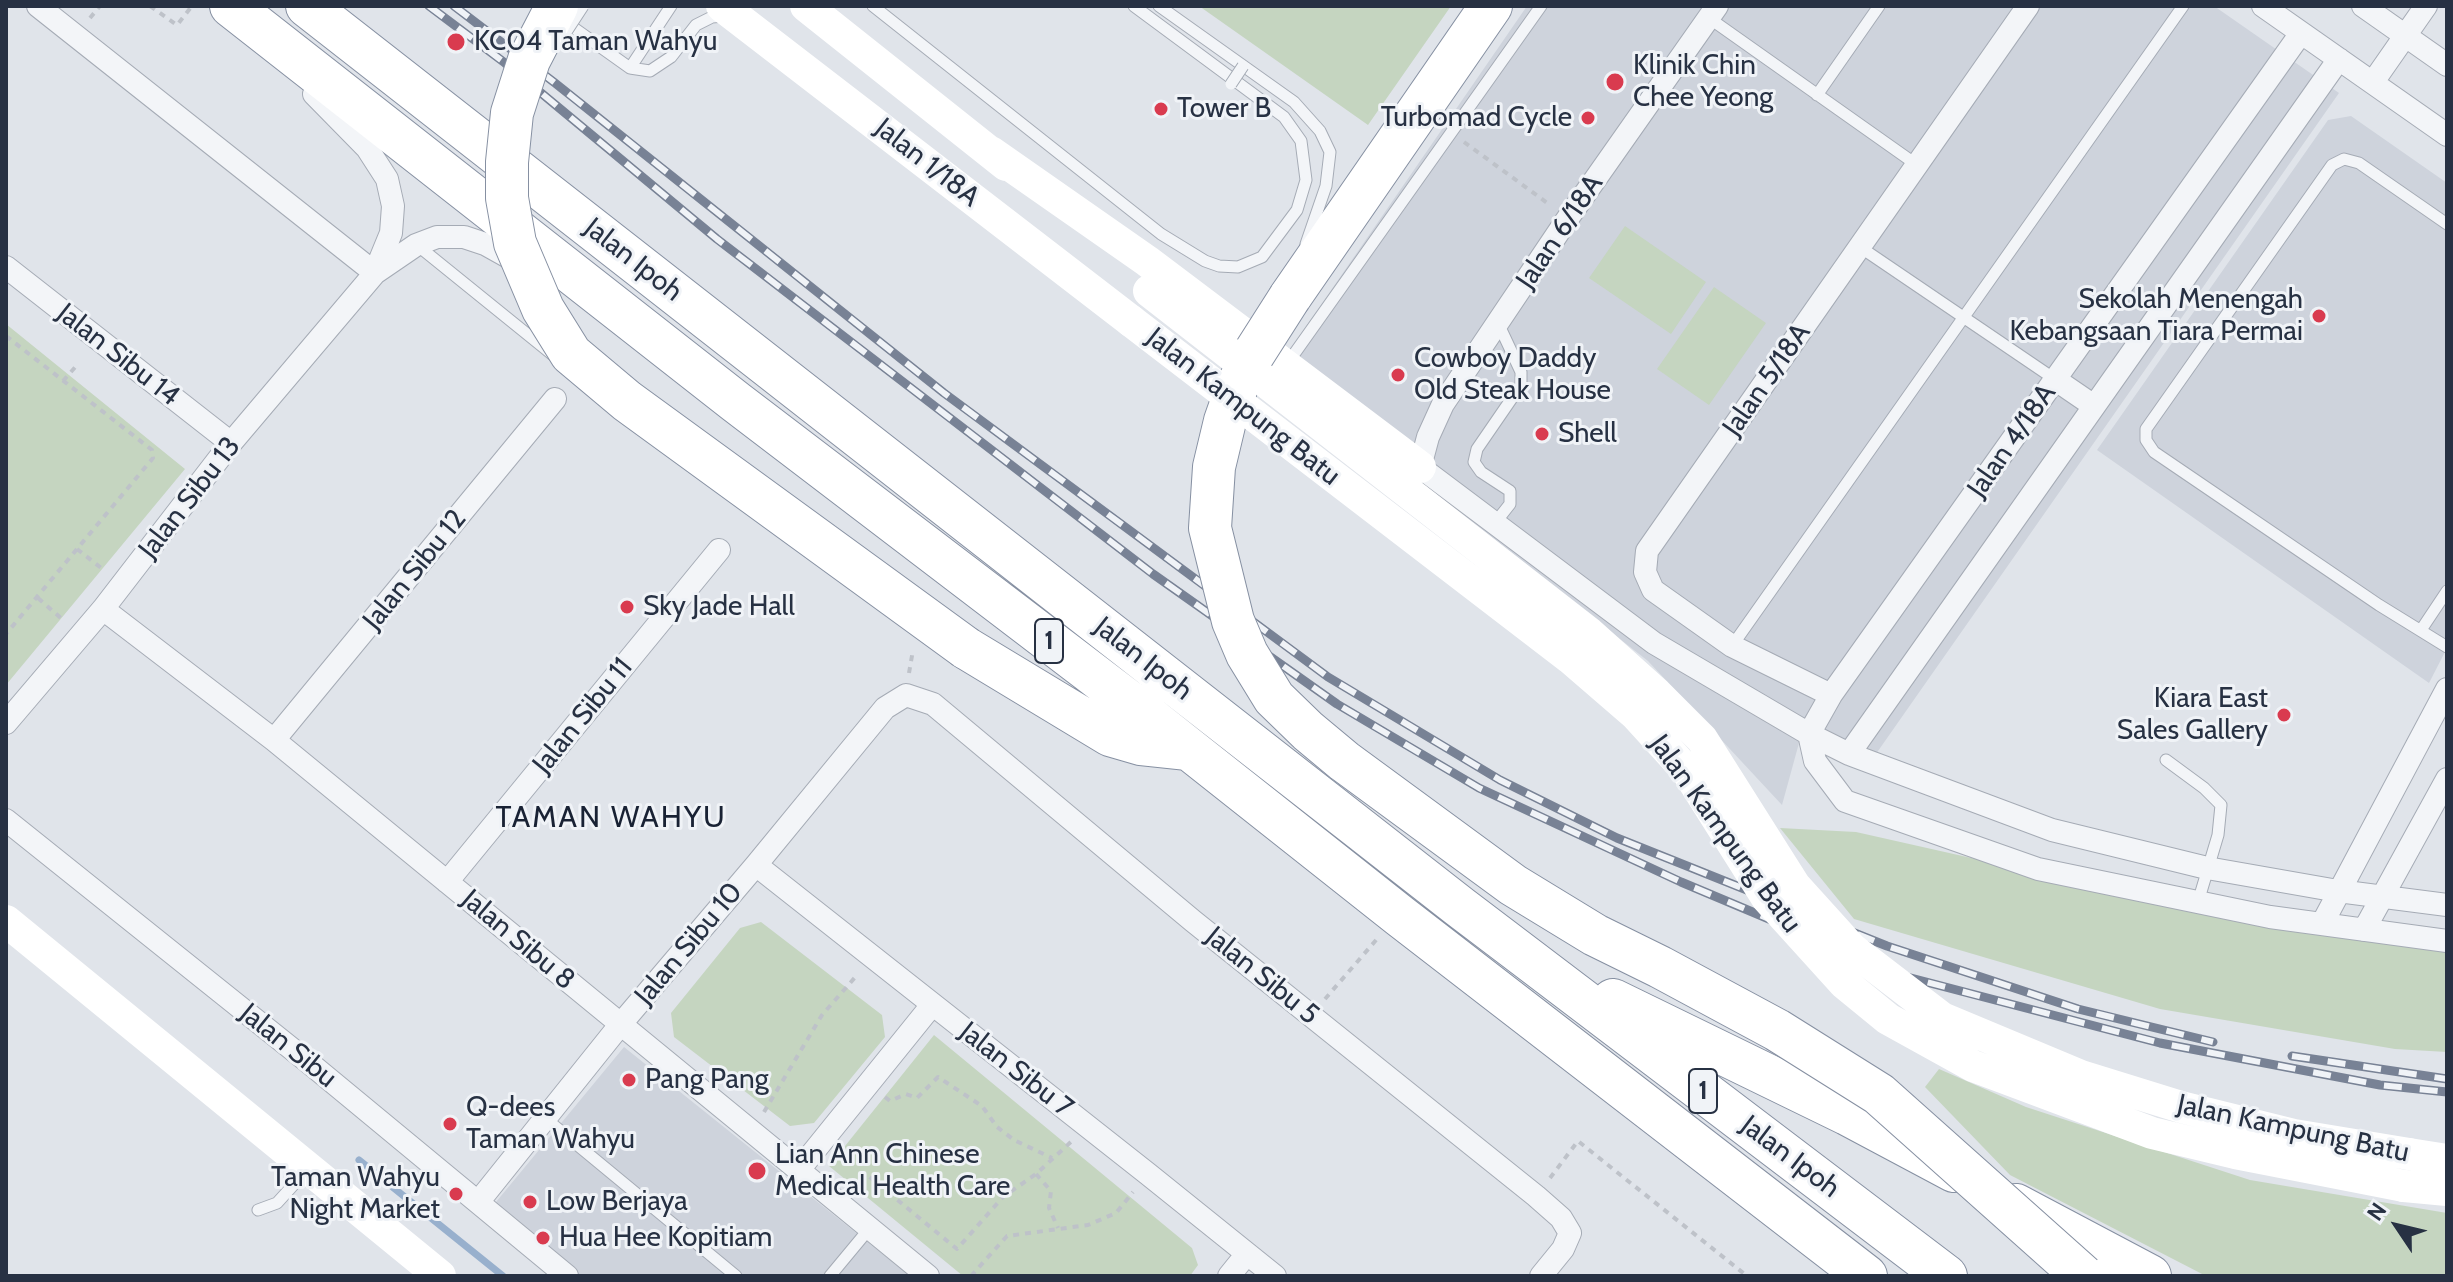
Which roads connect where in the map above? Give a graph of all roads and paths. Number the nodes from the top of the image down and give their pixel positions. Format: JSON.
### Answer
{"nodes":[{"id":1,"x":38,"y":6,"type":"edge"},
{"id":2,"x":150,"y":6,"type":"edge"},
{"id":3,"x":192,"y":6,"type":"edge"},
{"id":4,"x":219,"y":6,"type":"edge"},
{"id":5,"x":231,"y":6,"type":"edge"},
{"id":6,"x":307,"y":6,"type":"edge"},
{"id":7,"x":543,"y":6,"type":"edge"},
{"id":8,"x":583,"y":6,"type":"edge"},
{"id":9,"x":671,"y":6,"type":"edge"},
{"id":10,"x":806,"y":6,"type":"edge"},
{"id":11,"x":873,"y":6,"type":"edge"},
{"id":12,"x":1134,"y":6,"type":"edge"},
{"id":13,"x":1159,"y":6,"type":"edge"},
{"id":14,"x":1491,"y":6,"type":"edge"},
{"id":15,"x":1541,"y":6,"type":"edge"},
{"id":16,"x":1879,"y":6,"type":"edge"},
{"id":17,"x":2028,"y":6,"type":"edge"},
{"id":18,"x":2183,"y":6,"type":"edge"},
{"id":19,"x":2263,"y":6,"type":"edge"},
{"id":20,"x":2363,"y":6,"type":"edge"},
{"id":21,"x":2426,"y":6,"type":"edge"},
{"id":22,"x":728,"y":10,"type":"edge"},
{"id":23,"x":1713,"y":12,"type":"edge"},
{"id":24,"x":559,"y":22,"type":"edge"},
{"id":25,"x":2301,"y":33,"type":"junction"},
{"id":26,"x":2405,"y":35,"type":"junction"},
{"id":27,"x":2339,"y":59,"type":"junction"},
{"id":28,"x":2447,"y":65,"type":"edge"},
{"id":29,"x":1243,"y":66,"type":"junction"},
{"id":30,"x":630,"y":68,"type":"junction"},
{"id":31,"x":538,"y":74,"type":"dead end"},
{"id":32,"x":2373,"y":82,"type":"junction"},
{"id":33,"x":1231,"y":84,"type":"dead end"},
{"id":34,"x":1817,"y":95,"type":"junction"},
{"id":35,"x":512,"y":113,"type":"junction"},
{"id":36,"x":1451,"y":133,"type":"junction"},
{"id":37,"x":2447,"y":135,"type":"edge"},
{"id":38,"x":1917,"y":165,"type":"junction"},
{"id":39,"x":1568,"y":218,"type":"junction"},
{"id":40,"x":2447,"y":224,"type":"edge"},
{"id":41,"x":416,"y":245,"type":"junction"},
{"id":42,"x":1860,"y":247,"type":"junction"},
{"id":43,"x":1152,"y":262,"type":"junction"},
{"id":44,"x":6,"y":267,"type":"edge"},
{"id":45,"x":375,"y":273,"type":"junction"},
{"id":46,"x":1290,"y":297,"type":"junction"},
{"id":47,"x":1965,"y":318,"type":"junction"},
{"id":48,"x":1131,"y":321,"type":"joint"},
{"id":49,"x":1498,"y":323,"type":"junction"},
{"id":50,"x":6,"y":336,"type":"edge"},
{"id":51,"x":77,"y":365,"type":"dead end"},
{"id":52,"x":1287,"y":365,"type":"junction"},
{"id":53,"x":576,"y":374,"type":"dead end"},
{"id":54,"x":2056,"y":380,"type":"junction"},
{"id":55,"x":63,"y":381,"type":"junction"},
{"id":56,"x":555,"y":399,"type":"dead end"},
{"id":57,"x":736,"y":402,"type":"junction"},
{"id":58,"x":2094,"y":406,"type":"junction"},
{"id":59,"x":231,"y":443,"type":"junction"},
{"id":60,"x":1420,"y":467,"type":"junction"},
{"id":61,"x":1495,"y":523,"type":"junction"},
{"id":62,"x":77,"y":549,"type":"junction"},
{"id":63,"x":719,"y":550,"type":"dead end"},
{"id":64,"x":123,"y":584,"type":"junction"},
{"id":65,"x":2447,"y":591,"type":"edge"},
{"id":66,"x":38,"y":598,"type":"junction"},
{"id":67,"x":103,"y":609,"type":"junction"},
{"id":68,"x":2421,"y":630,"type":"junction"},
{"id":69,"x":6,"y":634,"type":"edge"},
{"id":70,"x":81,"y":636,"type":"junction"},
{"id":71,"x":1732,"y":646,"type":"junction"},
{"id":72,"x":2447,"y":647,"type":"edge"},
{"id":73,"x":2447,"y":689,"type":"edge"},
{"id":74,"x":906,"y":695,"type":"joint"},
{"id":75,"x":1831,"y":695,"type":"junction"},
{"id":76,"x":6,"y":723,"type":"edge"},
{"id":77,"x":1809,"y":734,"type":"junction"},
{"id":78,"x":274,"y":740,"type":"junction"},
{"id":79,"x":1189,"y":749,"type":"junction"},
{"id":80,"x":1849,"y":754,"type":"junction"},
{"id":81,"x":2166,"y":760,"type":"dead end"},
{"id":82,"x":2447,"y":779,"type":"edge"},
{"id":83,"x":6,"y":820,"type":"edge"},
{"id":84,"x":756,"y":865,"type":"junction"},
{"id":85,"x":2207,"y":868,"type":"junction"},
{"id":86,"x":447,"y":882,"type":"junction"},
{"id":87,"x":2338,"y":891,"type":"junction"},
{"id":88,"x":2384,"y":896,"type":"junction"},
{"id":89,"x":2198,"y":902,"type":"junction"},
{"id":90,"x":2447,"y":905,"type":"edge"},
{"id":91,"x":6,"y":921,"type":"edge"},
{"id":92,"x":2322,"y":924,"type":"junction"},
{"id":93,"x":2364,"y":930,"type":"junction"},
{"id":94,"x":1379,"y":937,"type":"dead end"},
{"id":95,"x":2447,"y":941,"type":"edge"},
{"id":96,"x":1519,"y":952,"type":"junction"},
{"id":97,"x":873,"y":958,"type":"junction"},
{"id":98,"x":932,"y":1005,"type":"junction"},
{"id":99,"x":1311,"y":1016,"type":"junction"},
{"id":100,"x":620,"y":1025,"type":"junction"},
{"id":101,"x":867,"y":1085,"type":"junction"},
{"id":102,"x":546,"y":1119,"type":"junction"},
{"id":103,"x":1088,"y":1127,"type":"junction"},
{"id":104,"x":753,"y":1131,"type":"junction"},
{"id":105,"x":1052,"y":1158,"type":"junction"},
{"id":106,"x":2447,"y":1160,"type":"edge"},
{"id":107,"x":308,"y":1168,"type":"junction"},
{"id":108,"x":798,"y":1171,"type":"junction"},
{"id":109,"x":1036,"y":1174,"type":"junction"},
{"id":110,"x":1148,"y":1174,"type":"junction"},
{"id":111,"x":2447,"y":1190,"type":"edge"},
{"id":112,"x":1536,"y":1196,"type":"junction"},
{"id":113,"x":479,"y":1201,"type":"junction"},
{"id":114,"x":840,"y":1206,"type":"junction"},
{"id":115,"x":258,"y":1210,"type":"dead end"},
{"id":116,"x":1058,"y":1228,"type":"junction"},
{"id":117,"x":869,"y":1229,"type":"junction"},
{"id":118,"x":1246,"y":1255,"type":"junction"},
{"id":119,"x":440,"y":1276,"type":"edge"},
{"id":120,"x":567,"y":1276,"type":"edge"},
{"id":121,"x":736,"y":1276,"type":"edge"},
{"id":122,"x":830,"y":1276,"type":"edge"},
{"id":123,"x":928,"y":1276,"type":"edge"},
{"id":124,"x":971,"y":1276,"type":"edge"},
{"id":125,"x":1229,"y":1276,"type":"edge"},
{"id":126,"x":1275,"y":1276,"type":"edge"},
{"id":127,"x":1541,"y":1276,"type":"edge"},
{"id":128,"x":1747,"y":1276,"type":"edge"},
{"id":129,"x":1866,"y":1276,"type":"edge"},
{"id":130,"x":1946,"y":1276,"type":"edge"},
{"id":131,"x":2083,"y":1276,"type":"edge"},
{"id":132,"x":2150,"y":1276,"type":"edge"}],
"edges":[{"from":1,"to":45,"type":"street"},
{"from":2,"to":3,"type":"path"},
{"from":4,"to":45,"type":"street","name":"Jalan Sibu 13"},
{"from":5,"to":57,"type":"highway","name":"Jalan Ipoh","number":"1"},
{"from":6,"to":96,"type":"highway","name":"Jalan Ipoh","number":"1"},
{"from":7,"to":30,"type":"lane"},
{"from":8,"to":24,"type":"lane","bridge":true},
{"from":9,"to":30,"type":"lane"},
{"from":10,"to":43,"type":"street","name":"Jalan 1/18A"},
{"from":11,"to":43,"type":"lane"},
{"from":12,"to":43,"type":"lane"},
{"from":13,"to":29,"type":"lane"},
{"from":14,"to":46,"type":"highway"},
{"from":15,"to":36,"type":"lane"},
{"from":16,"to":34,"type":"lane"},
{"from":17,"to":38,"type":"street","name":"Jalan 5/18A"},
{"from":18,"to":47,"type":"lane"},
{"from":19,"to":25,"type":"street"},
{"from":20,"to":26,"type":"street"},
{"from":21,"to":26,"type":"street"},
{"from":22,"to":30,"type":"lane"},
{"from":22,"to":48,"type":"street","name":"Jalan 1/18A"},
{"from":23,"to":34,"type":"lane"},
{"from":23,"to":39,"type":"street","name":"Jalan 6/18A"},
{"from":24,"to":35,"type":"highway","bridge":true},
{"from":25,"to":27,"type":"street"},
{"from":25,"to":54,"type":"street","name":"Jalan 4/18A"},
{"from":26,"to":28,"type":"street"},
{"from":26,"to":32,"type":"street"},
{"from":27,"to":32,"type":"street"},
{"from":27,"to":58,"type":"street","name":"Jalan 4/18A"},
{"from":29,"to":33,"type":"lane","bridge":true},
{"from":29,"to":46,"type":"lane"},
{"from":31,"to":35,"type":"lane","bridge":true},
{"from":32,"to":37,"type":"street"},
{"from":34,"to":38,"type":"lane"},
{"from":35,"to":79,"type":"highway","bridge":true},
{"from":36,"to":39,"type":"path"},
{"from":36,"to":52,"type":"lane"},
{"from":38,"to":42,"type":"street","name":"Jalan 5/18A"},
{"from":39,"to":49,"type":"street","name":"Jalan 6/18A"},
{"from":40,"to":68,"type":"lane"},
{"from":41,"to":45,"type":"street","name":"Jalan Sibu 13"},
{"from":41,"to":53,"type":"lane"},
{"from":41,"to":57,"type":"street","name":"Jalan Sibu 13"},
{"from":42,"to":47,"type":"lane"},
{"from":42,"to":71,"type":"street","name":"Jalan 5/18A"},
{"from":43,"to":52,"type":"street"},
{"from":43,"to":106,"type":"street","name":"Jalan Kampung Batu","bridge":true},
{"from":44,"to":59,"type":"street","name":"Jalan Sibu 14"},
{"from":45,"to":59,"type":"street","name":"Jalan Sibu 13"},
{"from":46,"to":131,"type":"highway","bridge":true},
{"from":47,"to":54,"type":"lane"},
{"from":47,"to":71,"type":"lane"},
{"from":48,"to":111,"type":"street","name":"Jalan Kampung Batu","bridge":true},
{"from":49,"to":60,"type":"street","name":"Jalan 6/18A"},
{"from":49,"to":61,"type":"lane"},
{"from":50,"to":55,"type":"path"},
{"from":51,"to":55,"type":"path"},
{"from":52,"to":60,"type":"street"},
{"from":54,"to":58,"type":"street"},
{"from":54,"to":75,"type":"street","name":"Jalan 4/18A"},
{"from":55,"to":62,"type":"path"},
{"from":56,"to":78,"type":"street","name":"Jalan Sibu 12"},
{"from":57,"to":79,"type":"highway","name":"Jalan Ipoh","number":"1"},
{"from":58,"to":80,"type":"street","name":"Jalan 4/18A"},
{"from":59,"to":64,"type":"street","name":"Jalan Sibu 13"},
{"from":60,"to":61,"type":"street"},
{"from":61,"to":77,"type":"street"},
{"from":62,"to":64,"type":"path"},
{"from":62,"to":66,"type":"path"},
{"from":63,"to":86,"type":"street","name":"Jalan Sibu 11"},
{"from":64,"to":67,"type":"street","name":"Jalan Sibu 13"},
{"from":65,"to":68,"type":"lane"},
{"from":66,"to":69,"type":"path"},
{"from":66,"to":70,"type":"path"},
{"from":67,"to":70,"type":"street","name":"Jalan Sibu 13"},
{"from":67,"to":78,"type":"street","name":"Jalan Sibu 8"},
{"from":68,"to":72,"type":"lane"},
{"from":70,"to":76,"type":"street","name":"Jalan Sibu 13"},
{"from":71,"to":75,"type":"street","name":"Jalan 5/18A"},
{"from":73,"to":87,"type":"street"},
{"from":74,"to":84,"type":"street","name":"Jalan Sibu 10"},
{"from":74,"to":99,"type":"street","name":"Jalan Sibu 5"},
{"from":75,"to":77,"type":"street","name":"Jalan 4/18A"},
{"from":77,"to":80,"type":"street"},
{"from":77,"to":89,"type":"street"},
{"from":78,"to":86,"type":"street","name":"Jalan Sibu 8"},
{"from":79,"to":129,"type":"highway","name":"Jalan Ipoh","number":"1"},
{"from":80,"to":85,"type":"street"},
{"from":81,"to":85,"type":"lane"},
{"from":82,"to":88,"type":"street"},
{"from":83,"to":113,"type":"street","name":"Jalan Sibu"},
{"from":84,"to":97,"type":"street","name":"Jalan Sibu 7"},
{"from":84,"to":100,"type":"street","name":"Jalan Sibu 10"},
{"from":85,"to":87,"type":"street"},
{"from":85,"to":89,"type":"lane"},
{"from":86,"to":100,"type":"street","name":"Jalan Sibu 8"},
{"from":87,"to":88,"type":"street"},
{"from":87,"to":92,"type":"street"},
{"from":88,"to":90,"type":"street"},
{"from":88,"to":93,"type":"street"},
{"from":89,"to":92,"type":"street"},
{"from":91,"to":107,"type":"street"},
{"from":92,"to":93,"type":"street"},
{"from":93,"to":95,"type":"street"},
{"from":94,"to":99,"type":"path"},
{"from":96,"to":130,"type":"highway","name":"Jalan Ipoh","number":"1"},
{"from":96,"to":132,"type":"highway"},
{"from":97,"to":98,"type":"street","name":"Jalan Sibu 7"},
{"from":97,"to":104,"type":"path"},
{"from":98,"to":101,"type":"street"},
{"from":98,"to":103,"type":"street","name":"Jalan Sibu 7"},
{"from":99,"to":112,"type":"street","name":"Jalan Sibu 5"},
{"from":100,"to":102,"type":"street","name":"Jalan Sibu 10"},
{"from":100,"to":104,"type":"street","name":"Jalan Sibu 8"},
{"from":101,"to":105,"type":"path"},
{"from":101,"to":108,"type":"street"},
{"from":102,"to":113,"type":"street","name":"Jalan Sibu 10"},
{"from":102,"to":121,"type":"lane"},
{"from":103,"to":105,"type":"path"},
{"from":103,"to":110,"type":"street","name":"Jalan Sibu 7"},
{"from":104,"to":108,"type":"street","name":"Jalan Sibu 8"},
{"from":105,"to":109,"type":"path"},
{"from":107,"to":115,"type":"lane"},
{"from":107,"to":119,"type":"street"},
{"from":108,"to":114,"type":"street","name":"Jalan Sibu 8"},
{"from":109,"to":114,"type":"path"},
{"from":109,"to":116,"type":"path"},
{"from":110,"to":116,"type":"path"},
{"from":110,"to":118,"type":"street","name":"Jalan Sibu 7"},
{"from":112,"to":127,"type":"street","name":"Jalan Sibu 5"},
{"from":112,"to":128,"type":"path"},
{"from":113,"to":120,"type":"street","name":"Jalan Sibu"},
{"from":114,"to":117,"type":"street","name":"Jalan Sibu 8"},
{"from":116,"to":124,"type":"path"},
{"from":117,"to":122,"type":"lane"},
{"from":117,"to":123,"type":"street","name":"Jalan Sibu 8"},
{"from":118,"to":125,"type":"street"},
{"from":118,"to":126,"type":"street","name":"Jalan Sibu 7"}]}
